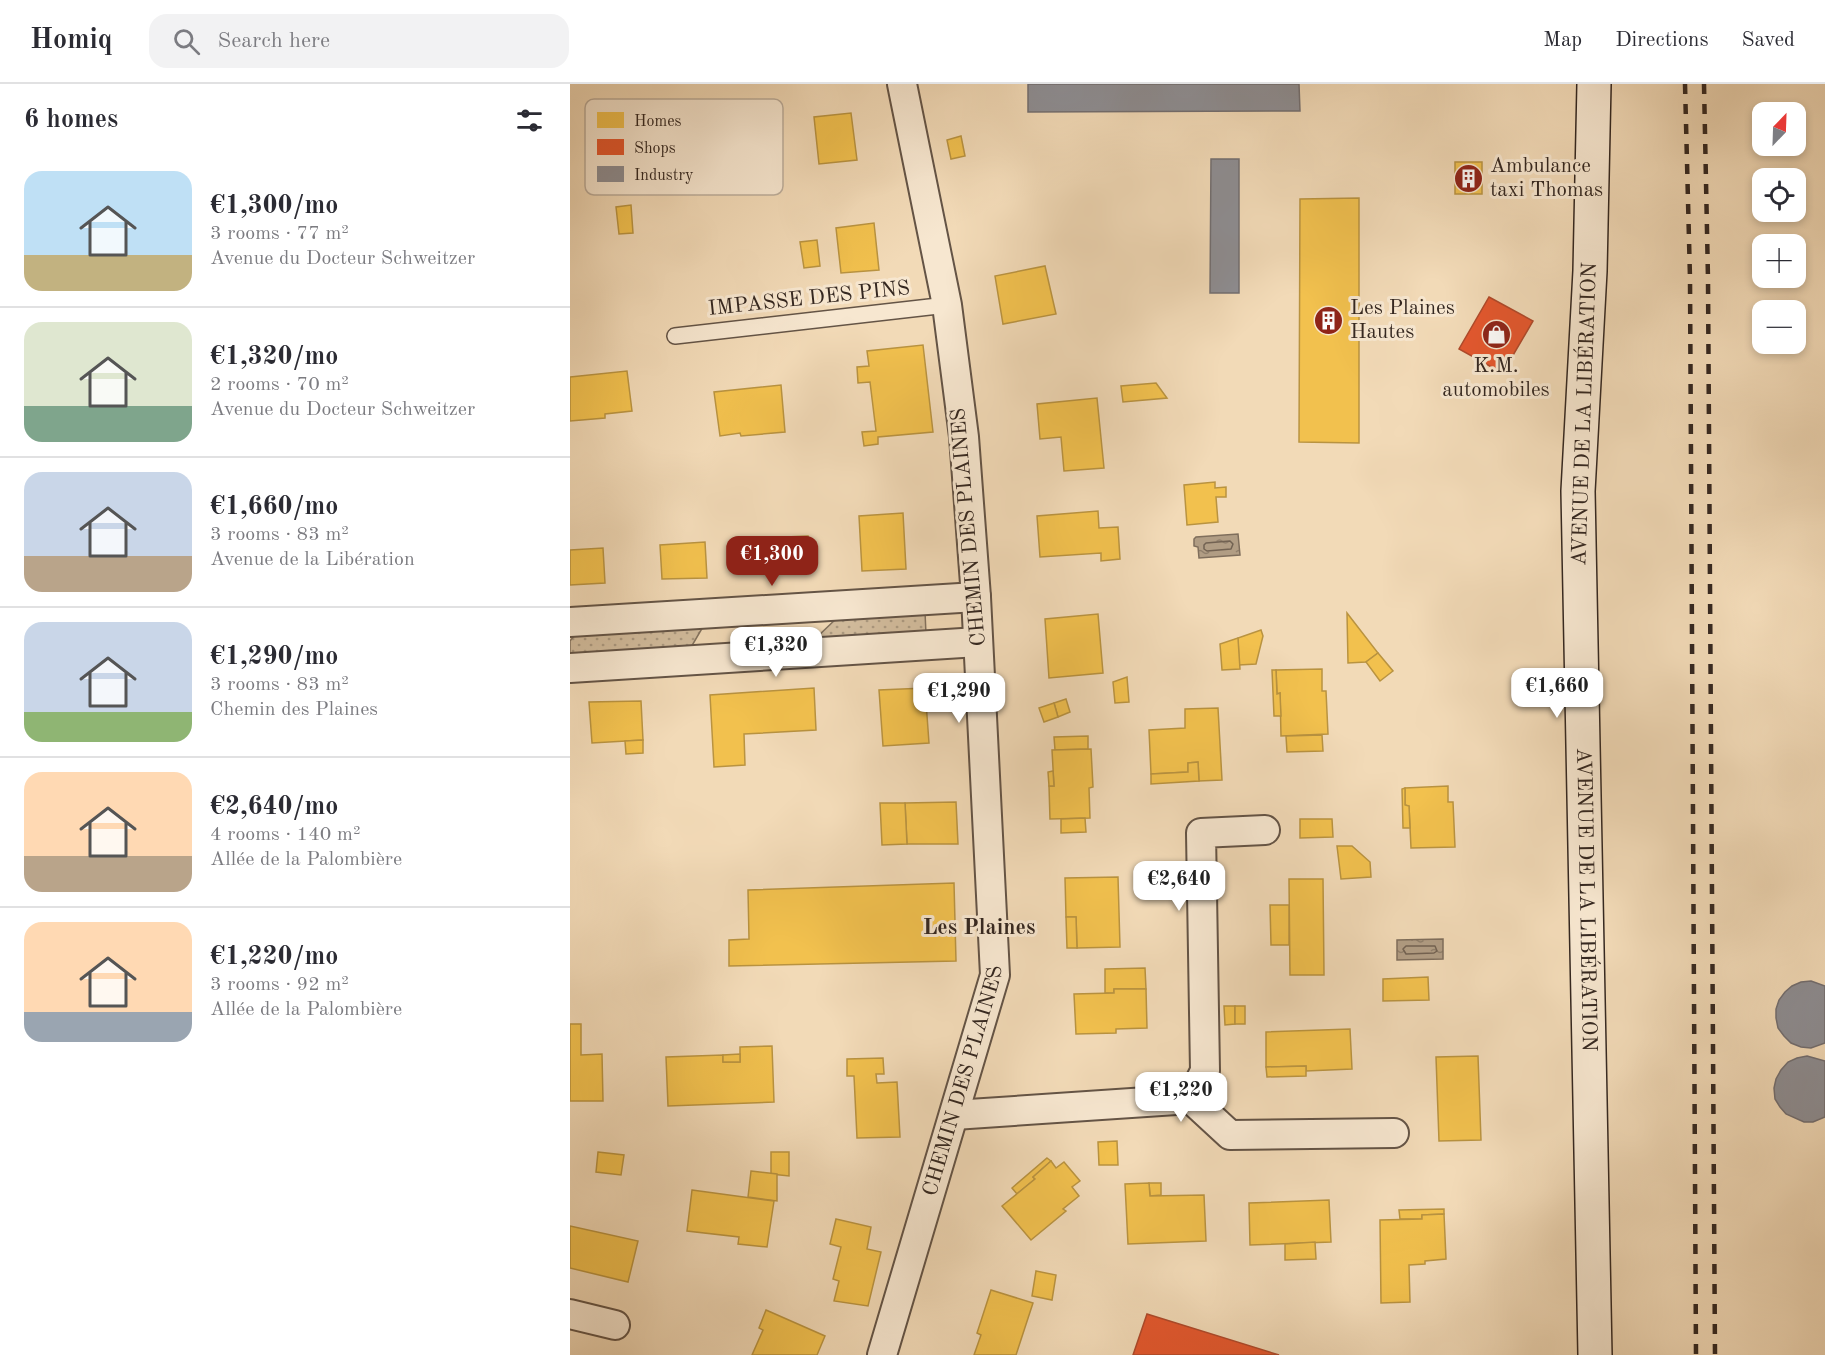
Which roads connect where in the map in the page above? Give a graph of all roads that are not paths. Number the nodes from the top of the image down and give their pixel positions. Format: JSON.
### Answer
{"nodes":[{"id":1,"x":902,"y":84,"type":"edge"},
{"id":2,"x":1594,"y":84,"type":"edge"},
{"id":3,"x":947,"y":305,"type":"junction"},
{"id":4,"x":675,"y":336,"type":"dead end"},
{"id":5,"x":976,"y":597,"type":"junction"},
{"id":6,"x":570,"y":622,"type":"edge"},
{"id":7,"x":978,"y":642,"type":"junction"},
{"id":8,"x":570,"y":668,"type":"edge"},
{"id":9,"x":1265,"y":830,"type":"dead end"},
{"id":10,"x":1191,"y":1099,"type":"junction"},
{"id":11,"x":954,"y":1115,"type":"junction"},
{"id":12,"x":1394,"y":1133,"type":"dead end"},
{"id":13,"x":570,"y":1314,"type":"edge"},
{"id":14,"x":615,"y":1325,"type":"dead end"},
{"id":15,"x":882,"y":1355,"type":"edge"},
{"id":16,"x":1595,"y":1355,"type":"edge"}],
"edges":[{"from":1,"to":3,"type":"street","name":"CHEMIN DES PLAINES"},
{"from":2,"to":16,"type":"street","name":"AVENUE DE LA LIBÉRATION"},
{"from":3,"to":4,"type":"lane","name":"IMPASSE DES PINS"},
{"from":3,"to":5,"type":"street","name":"CHEMIN DES PLAINES"},
{"from":5,"to":6,"type":"street"},
{"from":5,"to":7,"type":"street","name":"CHEMIN DES PLAINES"},
{"from":7,"to":8,"type":"street"},
{"from":7,"to":11,"type":"street","name":"CHEMIN DES PLAINES"},
{"from":9,"to":10,"type":"street"},
{"from":10,"to":11,"type":"street"},
{"from":10,"to":12,"type":"street"},
{"from":11,"to":15,"type":"street","name":"CHEMIN DES PLAINES"},
{"from":13,"to":14,"type":"street"}]}
